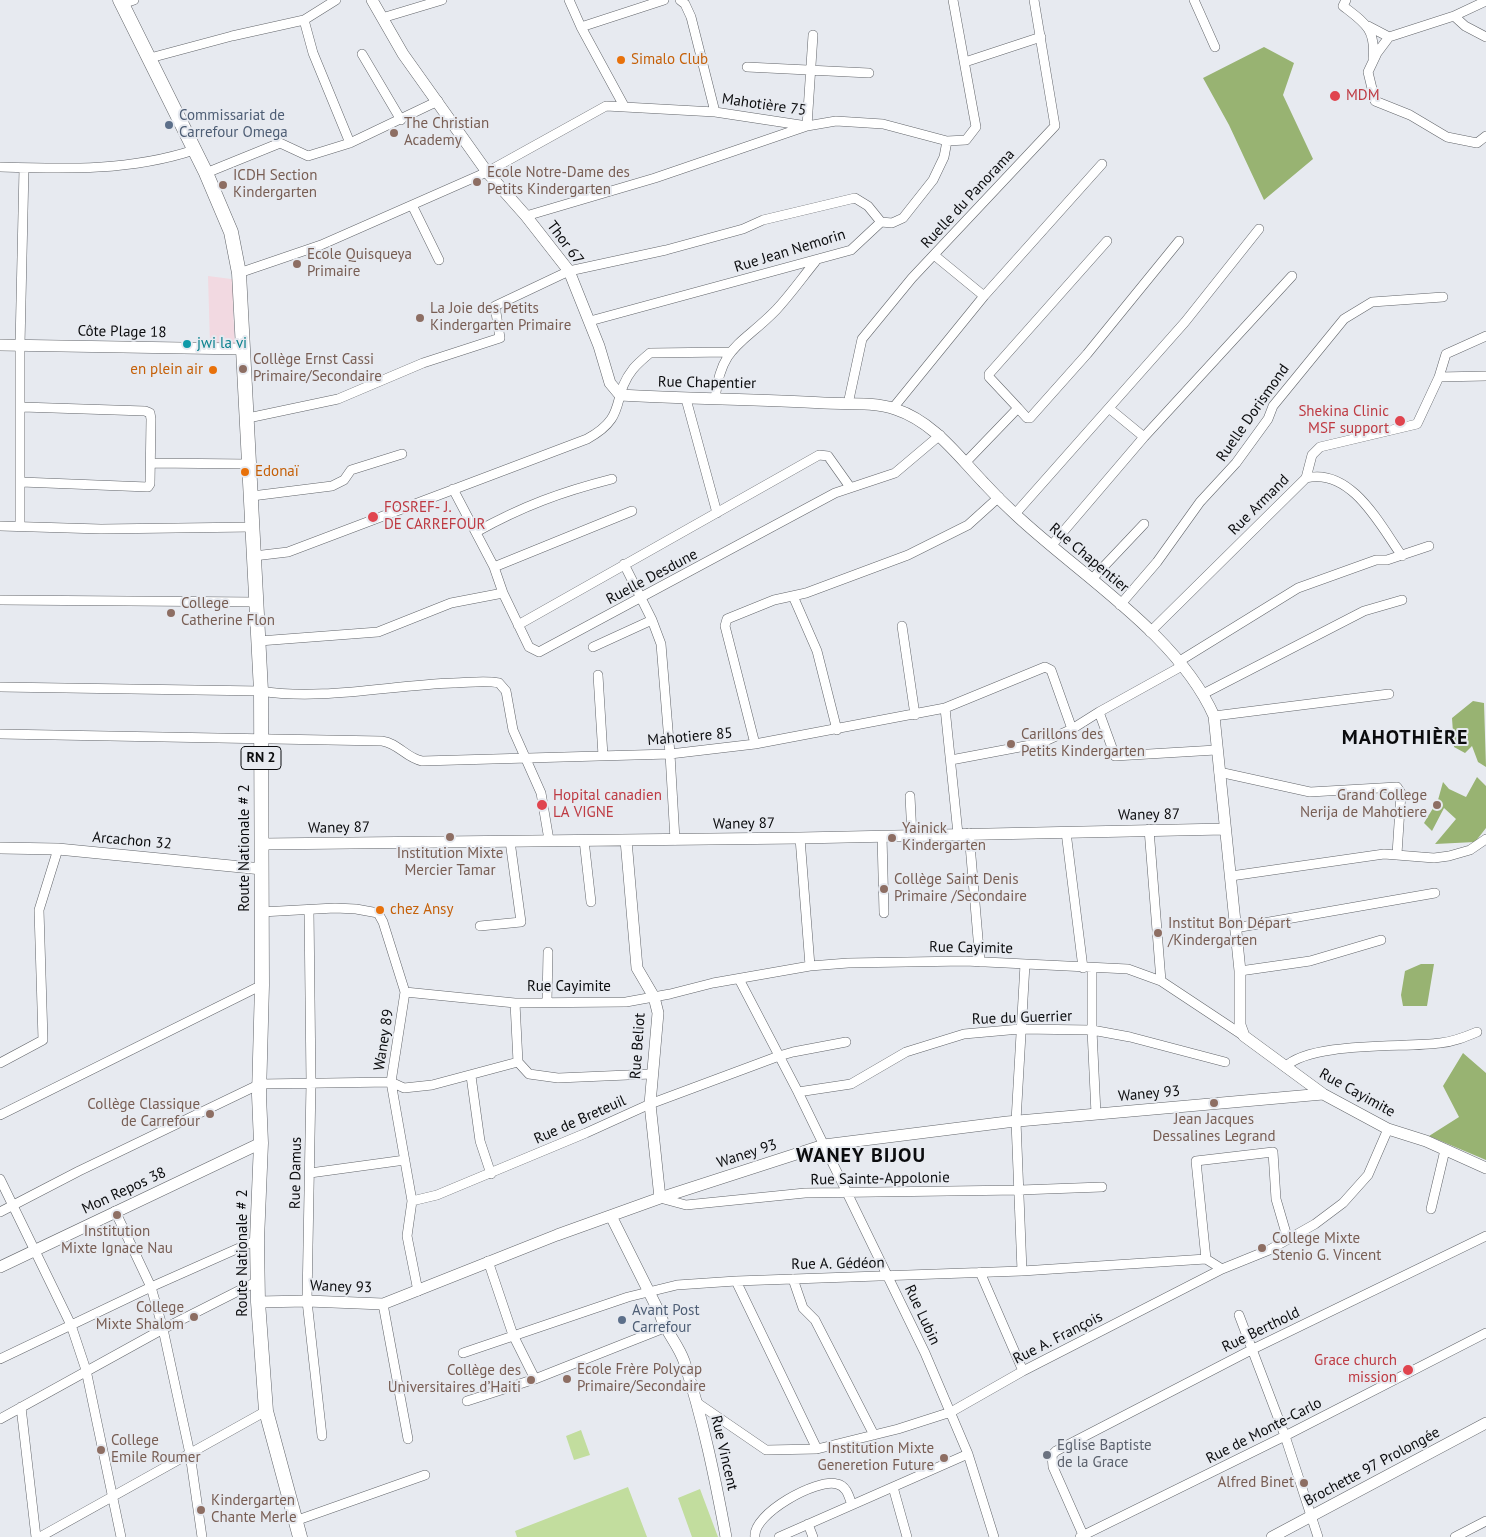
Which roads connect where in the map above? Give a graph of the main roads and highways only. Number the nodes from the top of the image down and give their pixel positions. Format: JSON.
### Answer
{"nodes":[{"id":1,"x":126,"y":1,"type":"edge"},
{"id":2,"x":297,"y":1532,"type":"edge"}],
"edges":[{"from":1,"to":2,"type":"main road","name":"Route Nationale # 2","number":"RN 2"}]}
